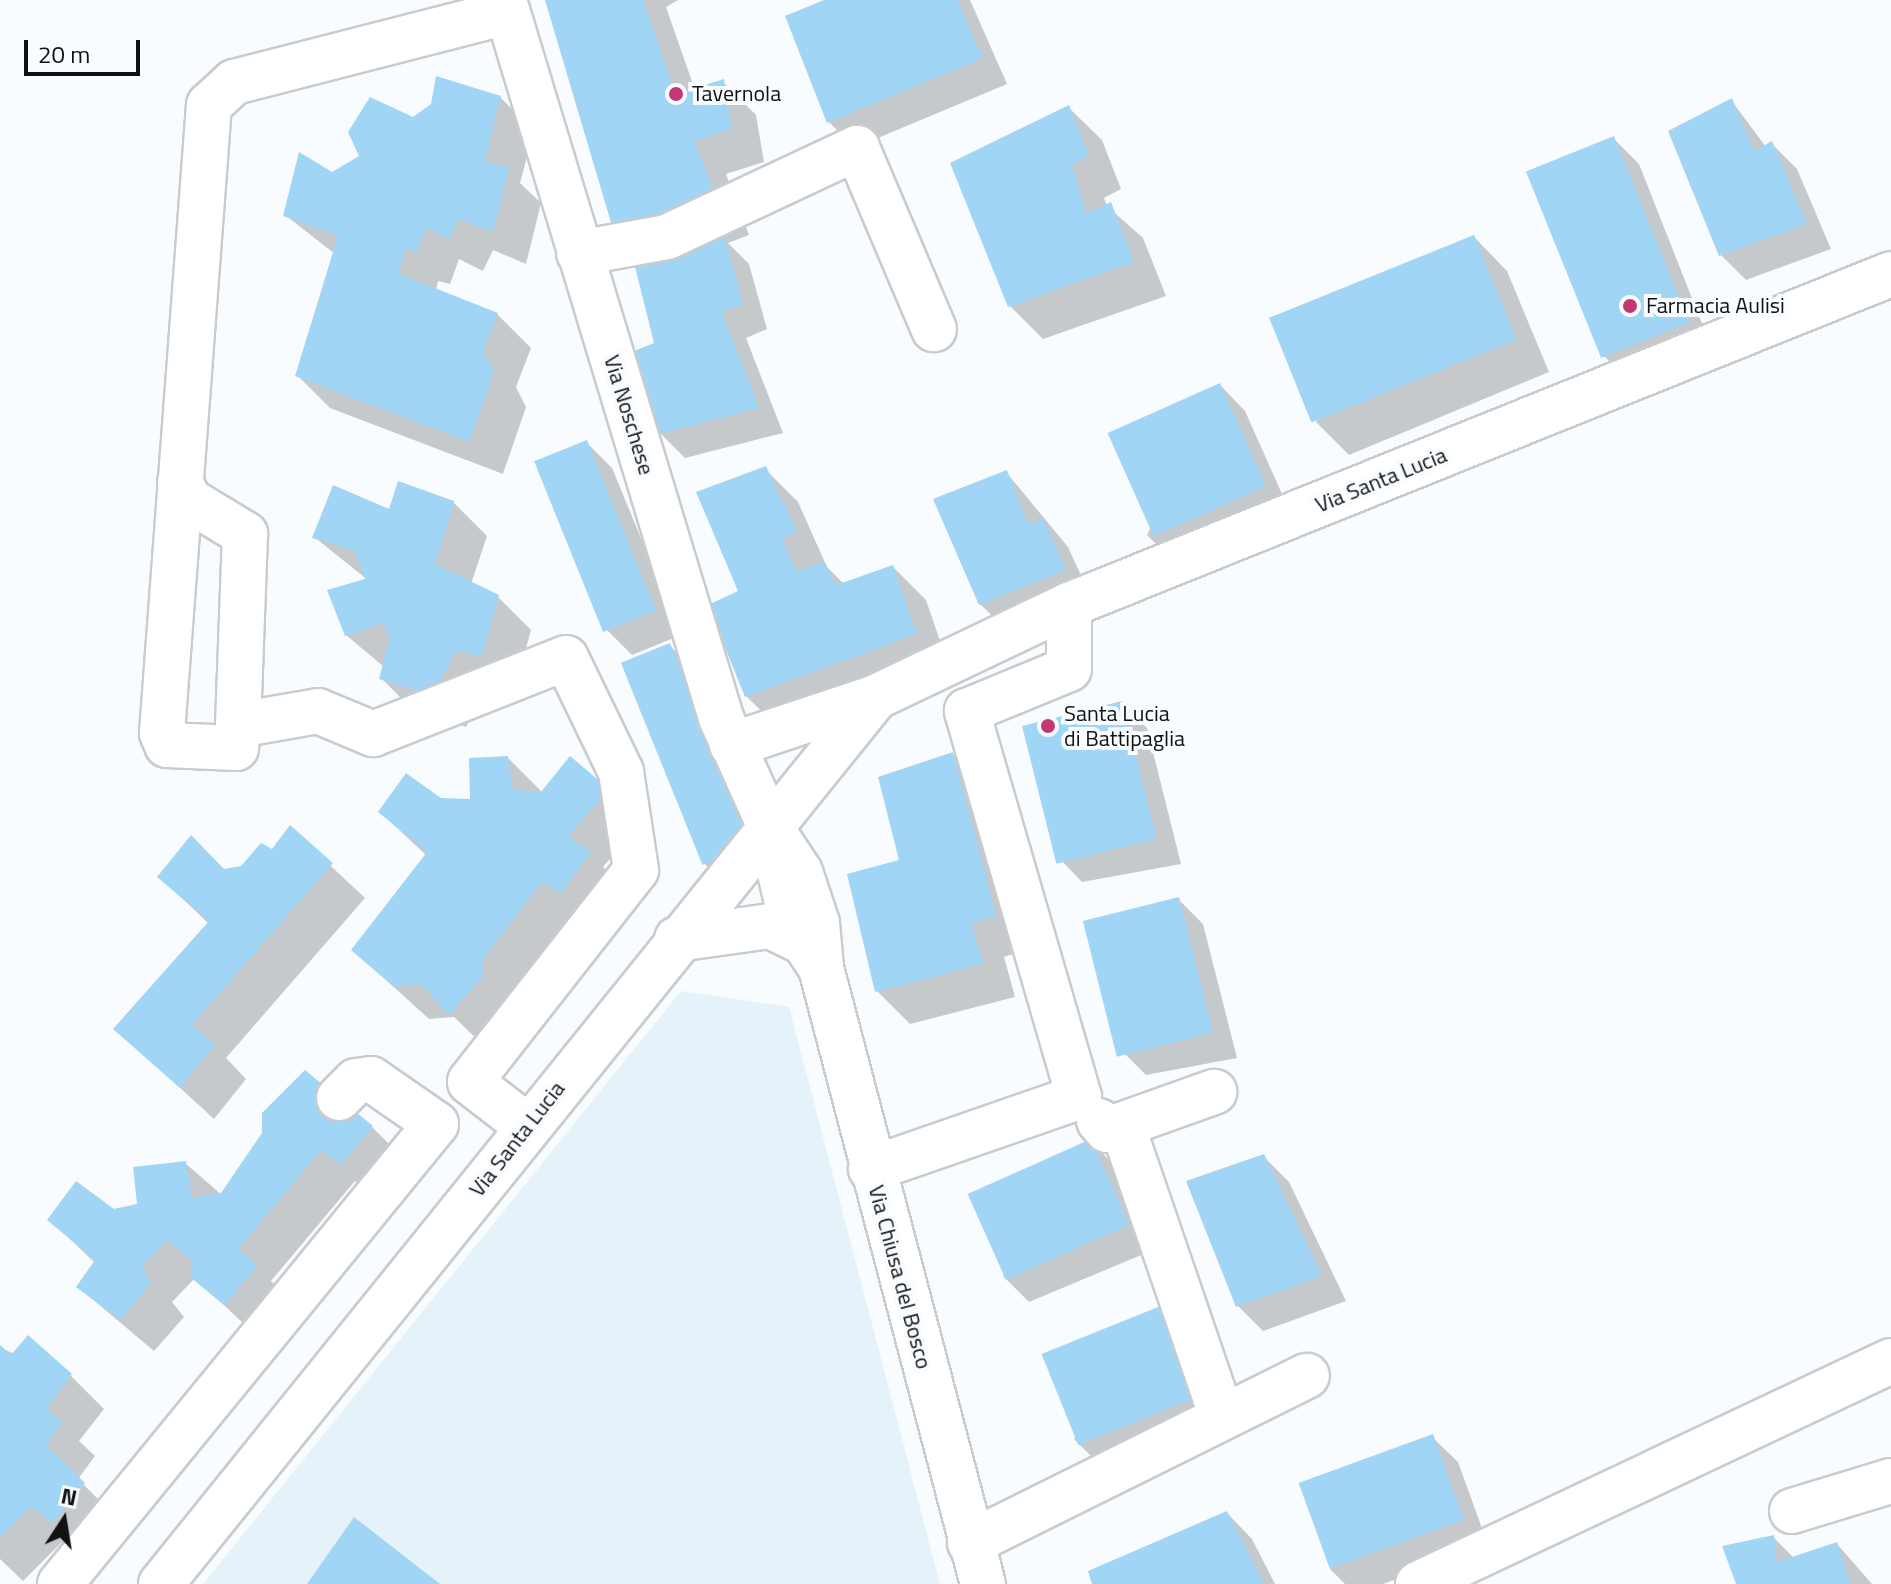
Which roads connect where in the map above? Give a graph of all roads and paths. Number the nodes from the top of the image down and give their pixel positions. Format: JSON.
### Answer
{"nodes":[{"id":1,"x":505,"y":6,"type":"edge"},
{"id":2,"x":579,"y":253,"type":"junction"},
{"id":3,"x":1891,"y":274,"type":"edge"},
{"id":4,"x":934,"y":329,"type":"dead end"},
{"id":5,"x":180,"y":482,"type":"junction"},
{"id":6,"x":1069,"y":605,"type":"junction"},
{"id":7,"x":876,"y":697,"type":"junction"},
{"id":8,"x":238,"y":725,"type":"junction"},
{"id":9,"x":732,"y":745,"type":"junction"},
{"id":10,"x":769,"y":825,"type":"junction"},
{"id":11,"x":677,"y":939,"type":"junction"},
{"id":12,"x":813,"y":956,"type":"junction"},
{"id":13,"x":1214,"y":1092,"type":"dead end"},
{"id":14,"x":1079,"y":1097,"type":"junction"},
{"id":15,"x":339,"y":1098,"type":"dead end"},
{"id":16,"x":1122,"y":1125,"type":"junction"},
{"id":17,"x":527,"y":1126,"type":"junction"},
{"id":18,"x":871,"y":1169,"type":"junction"},
{"id":19,"x":1891,"y":1361,"type":"edge"},
{"id":20,"x":1307,"y":1376,"type":"dead end"},
{"id":21,"x":1222,"y":1417,"type":"junction"},
{"id":22,"x":1891,"y":1481,"type":"edge"},
{"id":23,"x":1792,"y":1511,"type":"dead end"},
{"id":24,"x":970,"y":1543,"type":"junction"},
{"id":25,"x":60,"y":1584,"type":"edge"},
{"id":26,"x":161,"y":1584,"type":"edge"},
{"id":27,"x":983,"y":1584,"type":"edge"},
{"id":28,"x":1418,"y":1584,"type":"edge"}],
"edges":[{"from":1,"to":2,"type":"street","name":"Via Noschese"},
{"from":1,"to":5,"type":"street"},
{"from":2,"to":4,"type":"street"},
{"from":2,"to":9,"type":"street","name":"Via Noschese"},
{"from":3,"to":6,"type":"street","name":"Via Santa Lucia"},
{"from":5,"to":8,"type":"street"},
{"from":5,"to":8,"type":"street"},
{"from":6,"to":7,"type":"street","name":"Via Santa Lucia"},
{"from":6,"to":14,"type":"street"},
{"from":7,"to":9,"type":"street","name":"Via Santa Lucia"},
{"from":7,"to":10,"type":"street","name":"Via Santa Lucia"},
{"from":8,"to":17,"type":"street"},
{"from":9,"to":10,"type":"street","name":"Via Noschese"},
{"from":10,"to":11,"type":"street","name":"Via Santa Lucia"},
{"from":10,"to":12,"type":"street","name":"Via Chiusa del Bosco"},
{"from":11,"to":12,"type":"street"},
{"from":11,"to":17,"type":"street","name":"Via Santa Lucia"},
{"from":12,"to":18,"type":"street","name":"Via Chiusa del Bosco"},
{"from":13,"to":16,"type":"street"},
{"from":14,"to":16,"type":"street"},
{"from":14,"to":18,"type":"street"},
{"from":15,"to":25,"type":"street"},
{"from":16,"to":21,"type":"street"},
{"from":17,"to":26,"type":"street","name":"Via Santa Lucia"},
{"from":18,"to":24,"type":"street","name":"Via Chiusa del Bosco"},
{"from":19,"to":28,"type":"street"},
{"from":20,"to":21,"type":"street"},
{"from":21,"to":24,"type":"street"},
{"from":22,"to":23,"type":"street"},
{"from":24,"to":27,"type":"street","name":"Via Chiusa del Bosco"}]}
